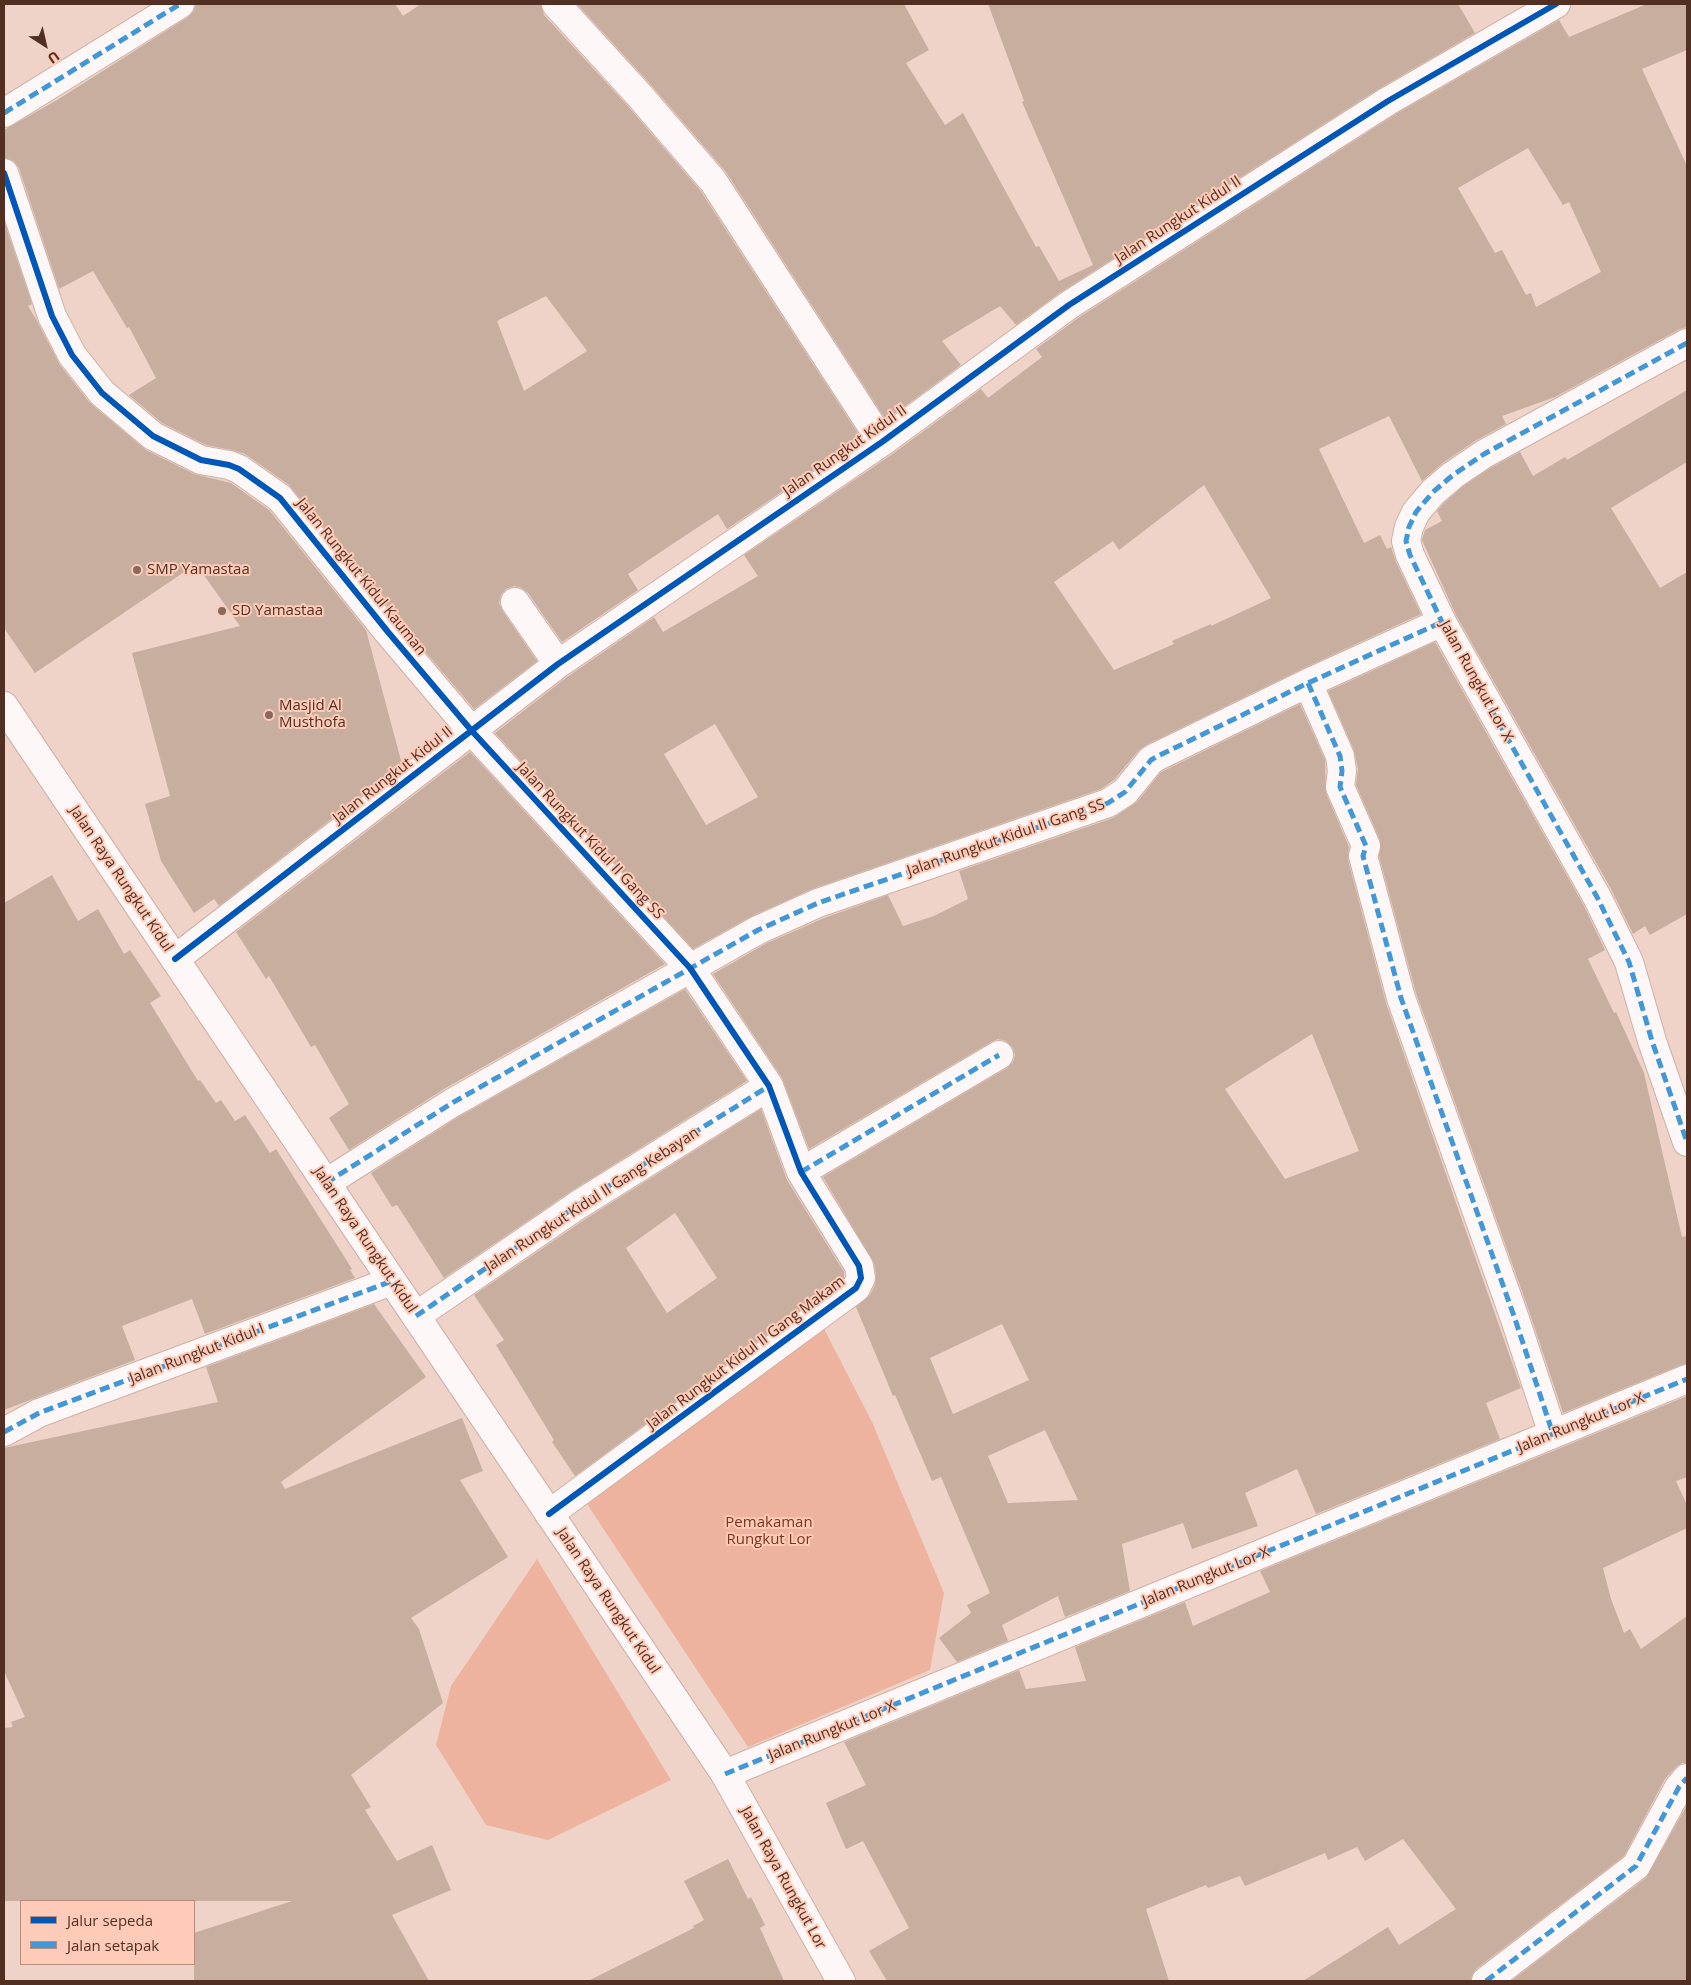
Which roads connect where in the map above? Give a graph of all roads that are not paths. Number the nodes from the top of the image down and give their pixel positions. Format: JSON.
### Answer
{"nodes":[{"id":1,"x":180,"y":4,"type":"edge"},
{"id":2,"x":556,"y":4,"type":"edge"},
{"id":3,"x":1556,"y":4,"type":"edge"},
{"id":4,"x":4,"y":114,"type":"edge"},
{"id":5,"x":4,"y":173,"type":"edge"},
{"id":6,"x":1687,"y":343,"type":"edge"},
{"id":7,"x":882,"y":442,"type":"junction"},
{"id":8,"x":515,"y":602,"type":"dead end"},
{"id":9,"x":1442,"y":622,"type":"junction"},
{"id":10,"x":558,"y":664,"type":"junction"},
{"id":11,"x":1308,"y":683,"type":"junction"},
{"id":12,"x":4,"y":706,"type":"edge"},
{"id":13,"x":471,"y":730,"type":"junction"},
{"id":14,"x":175,"y":959,"type":"junction"},
{"id":15,"x":690,"y":968,"type":"junction"},
{"id":16,"x":999,"y":1055,"type":"dead end"},
{"id":17,"x":769,"y":1086,"type":"junction"},
{"id":18,"x":1687,"y":1142,"type":"edge"},
{"id":19,"x":801,"y":1172,"type":"junction"},
{"id":20,"x":326,"y":1183,"type":"junction"},
{"id":21,"x":392,"y":1281,"type":"junction"},
{"id":22,"x":416,"y":1316,"type":"junction"},
{"id":23,"x":1687,"y":1379,"type":"edge"},
{"id":24,"x":4,"y":1432,"type":"edge"},
{"id":25,"x":1553,"y":1434,"type":"junction"},
{"id":26,"x":549,"y":1514,"type":"junction"},
{"id":27,"x":725,"y":1774,"type":"junction"},
{"id":28,"x":1687,"y":1778,"type":"edge"},
{"id":29,"x":842,"y":1981,"type":"edge"},
{"id":30,"x":1486,"y":1981,"type":"edge"}],
"edges":[{"from":1,"to":4,"type":"street"},
{"from":2,"to":7,"type":"street"},
{"from":3,"to":7,"type":"street","name":"Jalan Rungkut Kidul II"},
{"from":5,"to":13,"type":"street","name":"Jalan Rungkut Kidul Kauman"},
{"from":6,"to":9,"type":"street","name":"Jalan Rungkut Lor X"},
{"from":7,"to":10,"type":"street","name":"Jalan Rungkut Kidul II"},
{"from":8,"to":10,"type":"street"},
{"from":9,"to":11,"type":"street","name":"Jalan Rungkut Kidul II Gang SS"},
{"from":9,"to":18,"type":"street","name":"Jalan Rungkut Lor X"},
{"from":10,"to":13,"type":"street","name":"Jalan Rungkut Kidul II"},
{"from":11,"to":15,"type":"street","name":"Jalan Rungkut Kidul II Gang SS"},
{"from":11,"to":25,"type":"street"},
{"from":12,"to":14,"type":"street","name":"Jalan Raya Rungkut Kidul"},
{"from":13,"to":14,"type":"street","name":"Jalan Rungkut Kidul II"},
{"from":13,"to":15,"type":"street","name":"Jalan Rungkut Kidul II Gang SS"},
{"from":14,"to":20,"type":"street","name":"Jalan Raya Rungkut Kidul"},
{"from":15,"to":17,"type":"street","name":"Jalan Rungkut Kidul II Gang Makam"},
{"from":15,"to":20,"type":"street","name":"Jalan Rungkut Kidul II Gang SS"},
{"from":16,"to":19,"type":"street"},
{"from":17,"to":19,"type":"street","name":"Jalan Rungkut Kidul II Gang Makam"},
{"from":17,"to":22,"type":"street","name":"Jalan Rungkut Kidul II Gang Kebayan"},
{"from":19,"to":26,"type":"street","name":"Jalan Rungkut Kidul II Gang Makam"},
{"from":20,"to":21,"type":"street","name":"Jalan Raya Rungkut Kidul"},
{"from":21,"to":22,"type":"street","name":"Jalan Raya Rungkut Kidul"},
{"from":21,"to":24,"type":"street","name":"Jalan Rungkut Kidul I"},
{"from":22,"to":26,"type":"street","name":"Jalan Raya Rungkut Kidul"},
{"from":23,"to":25,"type":"street","name":"Jalan Rungkut Lor X"},
{"from":25,"to":27,"type":"street","name":"Jalan Rungkut Lor X"},
{"from":26,"to":27,"type":"street","name":"Jalan Raya Rungkut Kidul"},
{"from":27,"to":29,"type":"street","name":"Jalan Raya Rungkut Lor"},
{"from":28,"to":30,"type":"street"}]}
